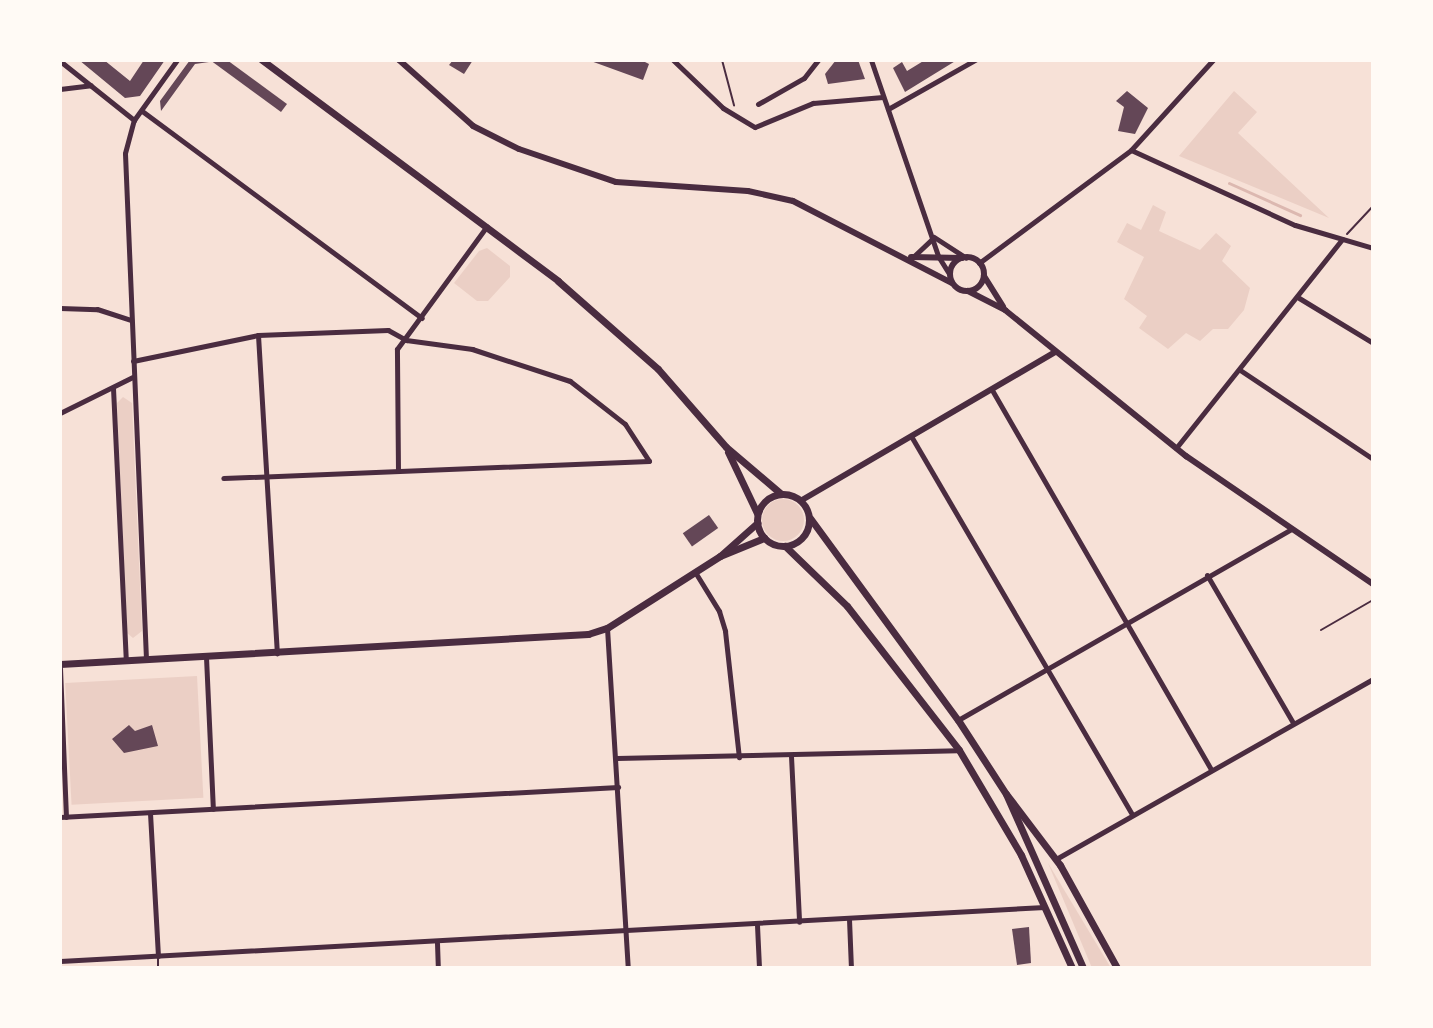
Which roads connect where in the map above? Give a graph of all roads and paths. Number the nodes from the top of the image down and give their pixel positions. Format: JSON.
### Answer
{"nodes":[{"id":1,"x":177,"y":60,"type":"edge"},
{"id":2,"x":262,"y":60,"type":"edge"},
{"id":3,"x":399,"y":60,"type":"edge"},
{"id":4,"x":673,"y":60,"type":"edge"},
{"id":5,"x":722,"y":60,"type":"edge"},
{"id":6,"x":818,"y":60,"type":"edge"},
{"id":7,"x":871,"y":60,"type":"edge"},
{"id":8,"x":975,"y":60,"type":"edge"},
{"id":9,"x":1213,"y":60,"type":"edge"},
{"id":10,"x":60,"y":61,"type":"edge"},
{"id":11,"x":92,"y":85,"type":"junction"},
{"id":12,"x":60,"y":89,"type":"edge"},
{"id":13,"x":883,"y":97,"type":"junction"},
{"id":14,"x":758,"y":104,"type":"dead end"},
{"id":15,"x":888,"y":109,"type":"junction"},
{"id":16,"x":142,"y":111,"type":"junction"},
{"id":17,"x":736,"y":112,"type":"dead end"},
{"id":18,"x":134,"y":120,"type":"junction"},
{"id":19,"x":1131,"y":150,"type":"junction"},
{"id":20,"x":1373,"y":206,"type":"edge"},
{"id":21,"x":487,"y":225,"type":"junction"},
{"id":22,"x":934,"y":237,"type":"junction"},
{"id":23,"x":1342,"y":239,"type":"junction"},
{"id":24,"x":1373,"y":248,"type":"edge"},
{"id":25,"x":938,"y":256,"type":"junction"},
{"id":26,"x":911,"y":257,"type":"junction"},
{"id":27,"x":964,"y":258,"type":"junction"},
{"id":28,"x":979,"y":263,"type":"junction"},
{"id":29,"x":983,"y":271,"type":"junction"},
{"id":30,"x":950,"y":275,"type":"junction"},
{"id":31,"x":952,"y":283,"type":"junction"},
{"id":32,"x":968,"y":291,"type":"junction"},
{"id":33,"x":1298,"y":298,"type":"junction"},
{"id":34,"x":60,"y":308,"type":"edge"},
{"id":35,"x":1005,"y":310,"type":"junction"},
{"id":36,"x":422,"y":318,"type":"junction"},
{"id":37,"x":131,"y":320,"type":"junction"},
{"id":38,"x":258,"y":335,"type":"junction"},
{"id":39,"x":406,"y":340,"type":"junction"},
{"id":40,"x":1373,"y":343,"type":"edge"},
{"id":41,"x":1055,"y":352,"type":"junction"},
{"id":42,"x":133,"y":361,"type":"junction"},
{"id":43,"x":1240,"y":370,"type":"junction"},
{"id":44,"x":133,"y":377,"type":"junction"},
{"id":45,"x":113,"y":388,"type":"junction"},
{"id":46,"x":992,"y":390,"type":"junction"},
{"id":47,"x":60,"y":413,"type":"edge"},
{"id":48,"x":911,"y":436,"type":"junction"},
{"id":49,"x":726,"y":447,"type":"junction"},
{"id":50,"x":1176,"y":448,"type":"junction"},
{"id":51,"x":1373,"y":459,"type":"edge"},
{"id":52,"x":398,"y":471,"type":"junction"},
{"id":53,"x":267,"y":476,"type":"junction"},
{"id":54,"x":223,"y":478,"type":"dead end"},
{"id":55,"x":780,"y":493,"type":"junction"},
{"id":56,"x":802,"y":500,"type":"junction"},
{"id":57,"x":757,"y":518,"type":"junction"},
{"id":58,"x":810,"y":518,"type":"junction"},
{"id":59,"x":1291,"y":529,"type":"junction"},
{"id":60,"x":764,"y":538,"type":"junction"},
{"id":61,"x":785,"y":546,"type":"junction"},
{"id":62,"x":720,"y":556,"type":"junction"},
{"id":63,"x":695,"y":572,"type":"junction"},
{"id":64,"x":1207,"y":575,"type":"junction"},
{"id":65,"x":1373,"y":584,"type":"edge"},
{"id":66,"x":1373,"y":600,"type":"edge"},
{"id":67,"x":1127,"y":622,"type":"junction"},
{"id":68,"x":607,"y":628,"type":"junction"},
{"id":69,"x":1321,"y":630,"type":"dead end"},
{"id":70,"x":277,"y":653,"type":"junction"},
{"id":71,"x":206,"y":657,"type":"junction"},
{"id":72,"x":146,"y":660,"type":"junction"},
{"id":73,"x":126,"y":661,"type":"junction"},
{"id":74,"x":60,"y":666,"type":"edge"},
{"id":75,"x":1048,"y":667,"type":"junction"},
{"id":76,"x":1373,"y":679,"type":"edge"},
{"id":77,"x":958,"y":720,"type":"junction"},
{"id":78,"x":1293,"y":723,"type":"junction"},
{"id":79,"x":959,"y":750,"type":"junction"},
{"id":80,"x":791,"y":756,"type":"junction"},
{"id":81,"x":739,"y":757,"type":"junction"},
{"id":82,"x":617,"y":758,"type":"junction"},
{"id":83,"x":1211,"y":770,"type":"junction"},
{"id":84,"x":618,"y":787,"type":"junction"},
{"id":85,"x":1006,"y":794,"type":"junction"},
{"id":86,"x":213,"y":809,"type":"junction"},
{"id":87,"x":150,"y":813,"type":"junction"},
{"id":88,"x":1132,"y":814,"type":"junction"},
{"id":89,"x":63,"y":817,"type":"edge"},
{"id":90,"x":1056,"y":859,"type":"junction"},
{"id":91,"x":1046,"y":907,"type":"junction"},
{"id":92,"x":849,"y":919,"type":"junction"},
{"id":93,"x":799,"y":922,"type":"junction"},
{"id":94,"x":757,"y":925,"type":"junction"},
{"id":95,"x":627,"y":932,"type":"junction"},
{"id":96,"x":437,"y":943,"type":"junction"},
{"id":97,"x":158,"y":956,"type":"junction"},
{"id":98,"x":60,"y":961,"type":"edge"},
{"id":99,"x":158,"y":968,"type":"edge"},
{"id":100,"x":438,"y":968,"type":"edge"},
{"id":101,"x":628,"y":968,"type":"edge"},
{"id":102,"x":759,"y":968,"type":"edge"},
{"id":103,"x":851,"y":968,"type":"edge"},
{"id":104,"x":1072,"y":968,"type":"edge"},
{"id":105,"x":1083,"y":968,"type":"edge"},
{"id":106,"x":1117,"y":968,"type":"edge"}],
"edges":[{"from":1,"to":16,"type":"street"},
{"from":2,"to":21,"type":"main road"},
{"from":3,"to":26,"type":"street"},
{"from":4,"to":13,"type":"street"},
{"from":5,"to":17,"type":"path"},
{"from":6,"to":14,"type":"street"},
{"from":7,"to":13,"type":"street"},
{"from":8,"to":15,"type":"street"},
{"from":9,"to":19,"type":"street"},
{"from":10,"to":11,"type":"street"},
{"from":11,"to":12,"type":"street"},
{"from":11,"to":18,"type":"street"},
{"from":13,"to":15,"type":"street"},
{"from":15,"to":22,"type":"street"},
{"from":16,"to":18,"type":"street"},
{"from":16,"to":36,"type":"street"},
{"from":18,"to":37,"type":"street"},
{"from":19,"to":23,"type":"street"},
{"from":19,"to":28,"type":"street"},
{"from":20,"to":23,"type":"path"},
{"from":21,"to":36,"type":"street"},
{"from":21,"to":49,"type":"main road"},
{"from":22,"to":25,"type":"street"},
{"from":22,"to":26,"type":"street"},
{"from":22,"to":27,"type":"street"},
{"from":23,"to":24,"type":"street"},
{"from":23,"to":33,"type":"street"},
{"from":25,"to":26,"type":"street"},
{"from":25,"to":27,"type":"street"},
{"from":25,"to":30,"type":"street"},
{"from":26,"to":31,"type":"street"},
{"from":27,"to":28,"type":"street"},
{"from":27,"to":30,"type":"street"},
{"from":28,"to":29,"type":"street"},
{"from":29,"to":32,"type":"street"},
{"from":29,"to":35,"type":"street"},
{"from":30,"to":31,"type":"street"},
{"from":31,"to":32,"type":"street"},
{"from":32,"to":35,"type":"street"},
{"from":33,"to":40,"type":"street"},
{"from":33,"to":43,"type":"street"},
{"from":34,"to":37,"type":"street"},
{"from":35,"to":41,"type":"street"},
{"from":36,"to":39,"type":"street"},
{"from":37,"to":42,"type":"street"},
{"from":38,"to":39,"type":"street"},
{"from":38,"to":42,"type":"street"},
{"from":38,"to":53,"type":"street"},
{"from":39,"to":52,"type":"street"},
{"from":39,"to":52,"type":"street"},
{"from":41,"to":46,"type":"street"},
{"from":41,"to":50,"type":"street"},
{"from":42,"to":44,"type":"street"},
{"from":43,"to":50,"type":"street"},
{"from":43,"to":51,"type":"street"},
{"from":44,"to":45,"type":"street"},
{"from":44,"to":72,"type":"street"},
{"from":45,"to":47,"type":"street"},
{"from":45,"to":73,"type":"street"},
{"from":46,"to":48,"type":"street"},
{"from":46,"to":67,"type":"street"},
{"from":48,"to":56,"type":"street"},
{"from":48,"to":75,"type":"street"},
{"from":49,"to":55,"type":"main road"},
{"from":49,"to":57,"type":"main road"},
{"from":50,"to":59,"type":"street"},
{"from":52,"to":53,"type":"street"},
{"from":53,"to":54,"type":"street"},
{"from":53,"to":70,"type":"street"},
{"from":55,"to":56,"type":"main road"},
{"from":55,"to":57,"type":"main road"},
{"from":56,"to":58,"type":"main road"},
{"from":57,"to":60,"type":"main road"},
{"from":57,"to":62,"type":"main road"},
{"from":58,"to":61,"type":"main road"},
{"from":58,"to":77,"type":"main road"},
{"from":59,"to":64,"type":"street"},
{"from":59,"to":65,"type":"street"},
{"from":60,"to":61,"type":"main road"},
{"from":60,"to":62,"type":"main road"},
{"from":61,"to":79,"type":"main road"},
{"from":62,"to":63,"type":"main road"},
{"from":63,"to":68,"type":"main road"},
{"from":63,"to":81,"type":"street"},
{"from":64,"to":67,"type":"street"},
{"from":64,"to":78,"type":"street"},
{"from":66,"to":69,"type":"lane"},
{"from":67,"to":75,"type":"street"},
{"from":67,"to":83,"type":"street"},
{"from":68,"to":70,"type":"main road"},
{"from":68,"to":82,"type":"street"},
{"from":70,"to":71,"type":"main road"},
{"from":71,"to":72,"type":"main road"},
{"from":71,"to":86,"type":"street"},
{"from":72,"to":73,"type":"main road"},
{"from":73,"to":74,"type":"main road"},
{"from":74,"to":89,"type":"street"},
{"from":75,"to":77,"type":"street"},
{"from":75,"to":88,"type":"street"},
{"from":76,"to":78,"type":"street"},
{"from":77,"to":85,"type":"main road"},
{"from":78,"to":83,"type":"street"},
{"from":79,"to":80,"type":"street"},
{"from":79,"to":91,"type":"main road"},
{"from":80,"to":81,"type":"street"},
{"from":80,"to":93,"type":"street"},
{"from":81,"to":82,"type":"street"},
{"from":82,"to":84,"type":"street"},
{"from":83,"to":88,"type":"street"},
{"from":84,"to":86,"type":"street"},
{"from":84,"to":95,"type":"street"},
{"from":85,"to":90,"type":"main road"},
{"from":85,"to":105,"type":"main road"},
{"from":86,"to":87,"type":"street"},
{"from":87,"to":89,"type":"street"},
{"from":87,"to":97,"type":"street"},
{"from":88,"to":90,"type":"street"},
{"from":90,"to":106,"type":"main road"},
{"from":91,"to":92,"type":"street"},
{"from":91,"to":104,"type":"main road"},
{"from":92,"to":93,"type":"street"},
{"from":92,"to":103,"type":"street"},
{"from":93,"to":94,"type":"street"},
{"from":94,"to":95,"type":"street"},
{"from":94,"to":102,"type":"street"},
{"from":95,"to":96,"type":"street"},
{"from":95,"to":101,"type":"street"},
{"from":96,"to":97,"type":"street"},
{"from":96,"to":100,"type":"street"},
{"from":97,"to":98,"type":"street"},
{"from":97,"to":99,"type":"lane"}]}
